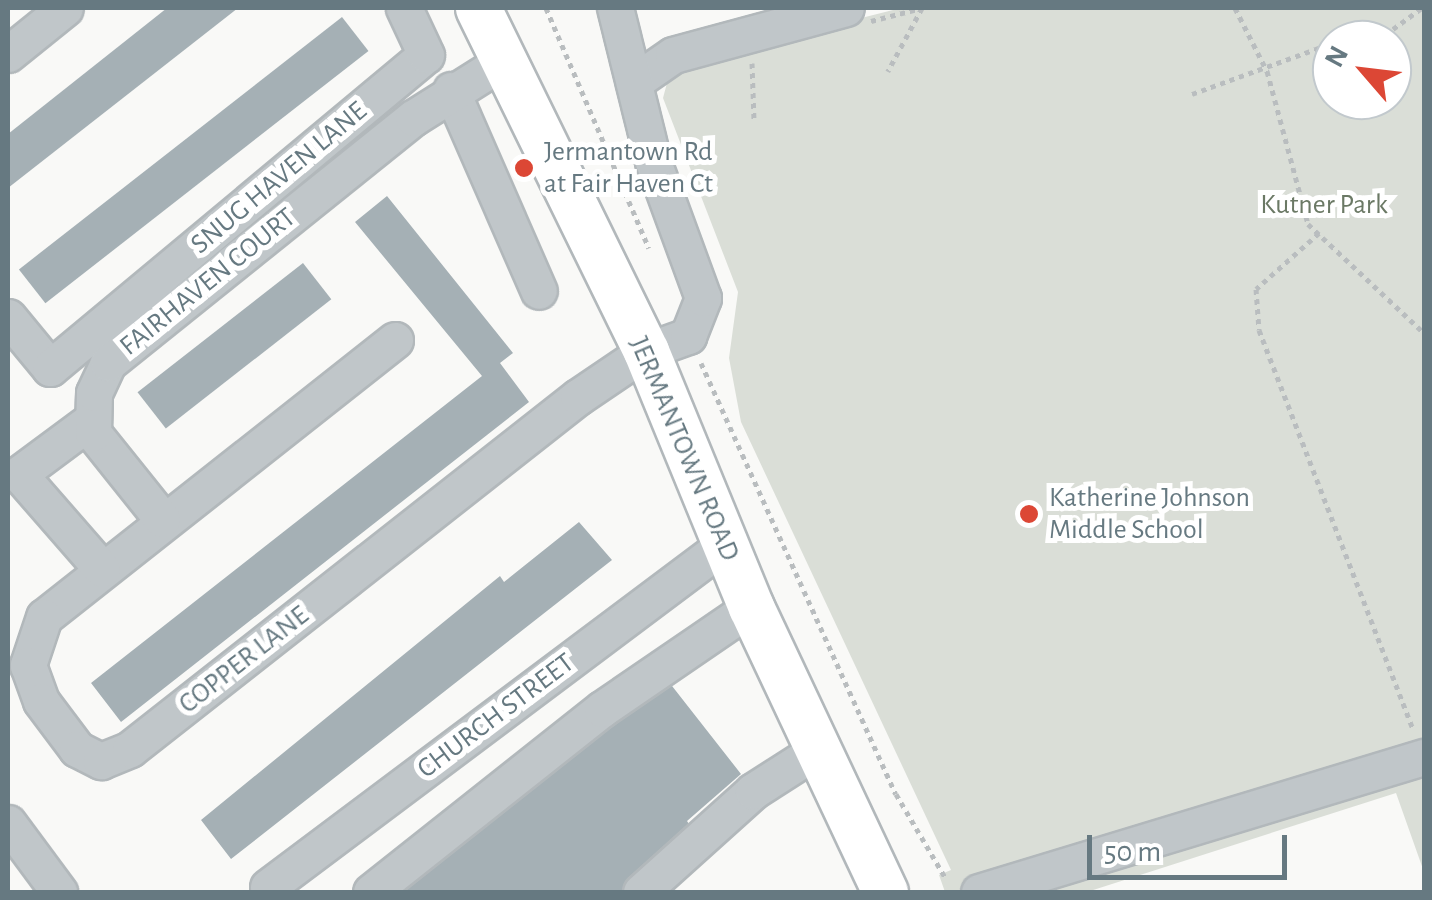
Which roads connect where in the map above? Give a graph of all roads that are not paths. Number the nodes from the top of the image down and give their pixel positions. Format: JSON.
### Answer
{"nodes":[{"id":1,"x":65,"y":8,"type":"edge"},
{"id":2,"x":404,"y":8,"type":"edge"},
{"id":3,"x":478,"y":8,"type":"edge"},
{"id":4,"x":615,"y":8,"type":"edge"},
{"id":5,"x":846,"y":8,"type":"edge"},
{"id":6,"x":8,"y":54,"type":"edge"},
{"id":7,"x":502,"y":62,"type":"junction"},
{"id":8,"x":634,"y":82,"type":"junction"},
{"id":9,"x":451,"y":90,"type":"junction"},
{"id":10,"x":538,"y":290,"type":"dead end"},
{"id":11,"x":8,"y":318,"type":"edge"},
{"id":12,"x":395,"y":340,"type":"dead end"},
{"id":13,"x":646,"y":352,"type":"junction"},
{"id":14,"x":93,"y":419,"type":"junction"},
{"id":15,"x":162,"y":519,"type":"junction"},
{"id":16,"x":724,"y":545,"type":"junction"},
{"id":17,"x":102,"y":569,"type":"junction"},
{"id":18,"x":751,"y":607,"type":"junction"},
{"id":19,"x":817,"y":750,"type":"junction"},
{"id":20,"x":1422,"y":756,"type":"edge"},
{"id":21,"x":8,"y":823,"type":"edge"},
{"id":22,"x":268,"y":887,"type":"dead end"},
{"id":23,"x":59,"y":892,"type":"edge"},
{"id":24,"x":371,"y":892,"type":"edge"},
{"id":25,"x":641,"y":892,"type":"edge"},
{"id":26,"x":885,"y":892,"type":"edge"},
{"id":27,"x":979,"y":892,"type":"edge"}],
"edges":[{"from":1,"to":6,"type":"street"},
{"from":2,"to":11,"type":"street","name":"SNUG HAVEN LANE"},
{"from":3,"to":7,"type":"main road","name":"JERMANTOWN ROAD"},
{"from":4,"to":8,"type":"street"},
{"from":5,"to":8,"type":"street"},
{"from":7,"to":9,"type":"street","name":"FAIRHAVEN COURT"},
{"from":7,"to":13,"type":"main road","name":"JERMANTOWN ROAD"},
{"from":8,"to":13,"type":"street"},
{"from":9,"to":10,"type":"street"},
{"from":9,"to":14,"type":"street","name":"FAIRHAVEN COURT"},
{"from":12,"to":15,"type":"street"},
{"from":13,"to":16,"type":"main road","name":"JERMANTOWN ROAD"},
{"from":13,"to":17,"type":"street","name":"COPPER LANE"},
{"from":14,"to":15,"type":"street"},
{"from":14,"to":17,"type":"street"},
{"from":15,"to":17,"type":"street","name":"COPPER LANE"},
{"from":16,"to":18,"type":"main road","name":"JERMANTOWN ROAD"},
{"from":16,"to":22,"type":"street","name":"CHURCH STREET"},
{"from":18,"to":19,"type":"main road","name":"JERMANTOWN ROAD"},
{"from":18,"to":24,"type":"street"},
{"from":19,"to":25,"type":"street"},
{"from":19,"to":26,"type":"main road","name":"JERMANTOWN ROAD"},
{"from":20,"to":27,"type":"street"},
{"from":21,"to":23,"type":"street"}]}
